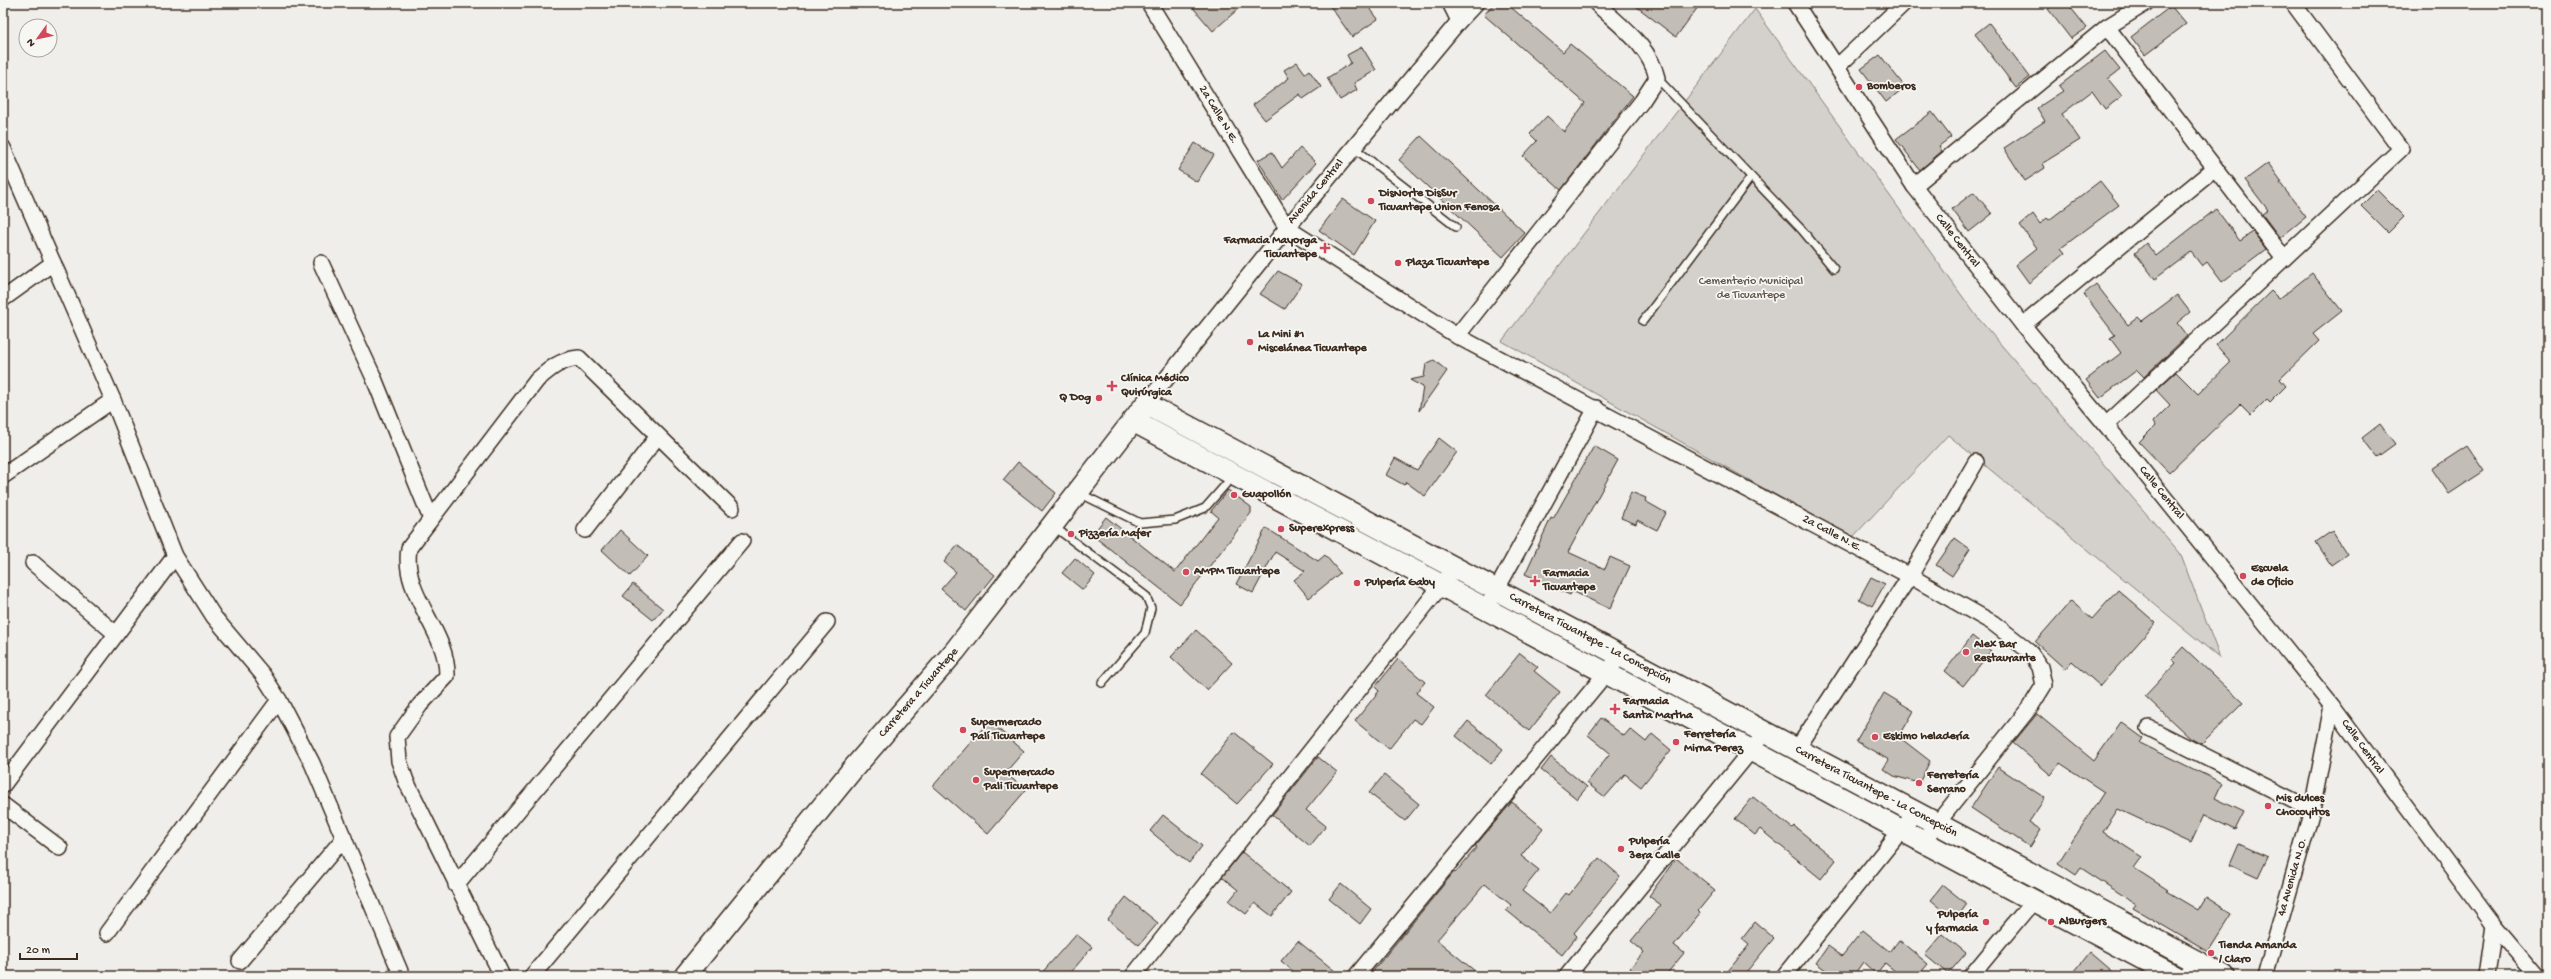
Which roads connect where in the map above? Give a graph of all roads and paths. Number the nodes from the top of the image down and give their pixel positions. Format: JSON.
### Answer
{"nodes":[{"id":1,"x":1149,"y":3,"type":"edge"},
{"id":2,"x":1450,"y":3,"type":"edge"},
{"id":3,"x":1476,"y":3,"type":"edge"},
{"id":4,"x":1596,"y":3,"type":"edge"},
{"id":5,"x":1795,"y":3,"type":"edge"},
{"id":6,"x":1904,"y":3,"type":"edge"},
{"id":7,"x":2146,"y":3,"type":"edge"},
{"id":8,"x":2293,"y":3,"type":"edge"},
{"id":9,"x":1459,"y":21,"type":"junction"},
{"id":10,"x":2107,"y":27,"type":"junction"},
{"id":11,"x":1837,"y":67,"type":"junction"},
{"id":12,"x":1657,"y":78,"type":"junction"},
{"id":13,"x":1353,"y":147,"type":"junction"},
{"id":14,"x":3,"y":148,"type":"edge"},
{"id":15,"x":2215,"y":168,"type":"junction"},
{"id":16,"x":1751,"y":177,"type":"junction"},
{"id":17,"x":1914,"y":186,"type":"junction"},
{"id":18,"x":1456,"y":227,"type":"dead end"},
{"id":19,"x":1287,"y":228,"type":"junction"},
{"id":20,"x":2284,"y":258,"type":"junction"},
{"id":21,"x":53,"y":263,"type":"junction"},
{"id":22,"x":321,"y":263,"type":"dead end"},
{"id":23,"x":1834,"y":269,"type":"dead end"},
{"id":24,"x":3,"y":299,"type":"edge"},
{"id":25,"x":1644,"y":321,"type":"dead end"},
{"id":26,"x":2023,"y":325,"type":"junction"},
{"id":27,"x":1457,"y":336,"type":"junction"},
{"id":28,"x":113,"y":400,"type":"junction"},
{"id":29,"x":1146,"y":404,"type":"junction"},
{"id":30,"x":1596,"y":408,"type":"junction"},
{"id":31,"x":1133,"y":421,"type":"junction"},
{"id":32,"x":2106,"y":424,"type":"junction"},
{"id":33,"x":658,"y":436,"type":"junction"},
{"id":34,"x":1976,"y":462,"type":"dead end"},
{"id":35,"x":3,"y":476,"type":"edge"},
{"id":36,"x":1233,"y":476,"type":"junction"},
{"id":37,"x":1078,"y":493,"type":"junction"},
{"id":38,"x":732,"y":508,"type":"dead end"},
{"id":39,"x":431,"y":519,"type":"junction"},
{"id":40,"x":1053,"y":525,"type":"junction"},
{"id":41,"x":585,"y":530,"type":"dead end"},
{"id":42,"x":742,"y":541,"type":"dead end"},
{"id":43,"x":175,"y":556,"type":"junction"},
{"id":44,"x":32,"y":563,"type":"dead end"},
{"id":45,"x":1455,"y":567,"type":"junction"},
{"id":46,"x":1910,"y":576,"type":"junction"},
{"id":47,"x":1441,"y":585,"type":"junction"},
{"id":48,"x":1497,"y":590,"type":"junction"},
{"id":49,"x":1486,"y":609,"type":"junction"},
{"id":50,"x":827,"y":622,"type":"dead end"},
{"id":51,"x":116,"y":634,"type":"junction"},
{"id":52,"x":1621,"y":655,"type":"junction"},
{"id":53,"x":1606,"y":673,"type":"junction"},
{"id":54,"x":1102,"y":683,"type":"dead end"},
{"id":55,"x":278,"y":700,"type":"junction"},
{"id":56,"x":2332,"y":706,"type":"junction"},
{"id":57,"x":2149,"y":728,"type":"dead end"},
{"id":58,"x":1765,"y":732,"type":"junction"},
{"id":59,"x":1797,"y":750,"type":"junction"},
{"id":60,"x":1752,"y":751,"type":"junction"},
{"id":61,"x":3,"y":786,"type":"edge"},
{"id":62,"x":3,"y":805,"type":"edge"},
{"id":63,"x":2312,"y":810,"type":"junction"},
{"id":64,"x":1915,"y":813,"type":"junction"},
{"id":65,"x":1935,"y":824,"type":"junction"},
{"id":66,"x":1902,"y":830,"type":"junction"},
{"id":67,"x":344,"y":838,"type":"junction"},
{"id":68,"x":1923,"y":841,"type":"junction"},
{"id":69,"x":60,"y":848,"type":"dead end"},
{"id":70,"x":456,"y":885,"type":"junction"},
{"id":71,"x":2034,"y":900,"type":"junction"},
{"id":72,"x":2494,"y":925,"type":"junction"},
{"id":73,"x":107,"y":934,"type":"dead end"},
{"id":74,"x":2197,"y":960,"type":"junction"},
{"id":75,"x":240,"y":961,"type":"dead end"},
{"id":76,"x":402,"y":976,"type":"edge"},
{"id":77,"x":502,"y":976,"type":"edge"},
{"id":78,"x":532,"y":976,"type":"edge"},
{"id":79,"x":684,"y":976,"type":"edge"},
{"id":80,"x":1133,"y":976,"type":"edge"},
{"id":81,"x":1356,"y":976,"type":"edge"},
{"id":82,"x":1567,"y":976,"type":"edge"},
{"id":83,"x":1784,"y":976,"type":"edge"},
{"id":84,"x":1971,"y":976,"type":"edge"},
{"id":85,"x":2175,"y":976,"type":"edge"},
{"id":86,"x":2184,"y":976,"type":"edge"},
{"id":87,"x":2224,"y":976,"type":"edge"},
{"id":88,"x":2265,"y":976,"type":"edge"},
{"id":89,"x":2487,"y":976,"type":"edge"},
{"id":90,"x":2537,"y":976,"type":"edge"}],
"edges":[{"from":1,"to":19,"type":"street","name":"2a Calle N.E."},
{"from":2,"to":9,"type":"street"},
{"from":3,"to":9,"type":"street","name":"Avenida Central"},
{"from":4,"to":12,"type":"street"},
{"from":5,"to":11,"type":"street","name":"Calle Central"},
{"from":6,"to":11,"type":"street"},
{"from":7,"to":10,"type":"street"},
{"from":8,"to":20,"type":"street"},
{"from":9,"to":13,"type":"street","name":"Avenida Central"},
{"from":10,"to":15,"type":"street"},
{"from":10,"to":17,"type":"street"},
{"from":11,"to":17,"type":"street","name":"Calle Central"},
{"from":12,"to":16,"type":"lane"},
{"from":12,"to":27,"type":"street"},
{"from":13,"to":18,"type":"lane"},
{"from":13,"to":19,"type":"street","name":"Avenida Central"},
{"from":14,"to":21,"type":"street"},
{"from":15,"to":20,"type":"street"},
{"from":15,"to":26,"type":"street"},
{"from":16,"to":23,"type":"lane"},
{"from":16,"to":25,"type":"lane"},
{"from":17,"to":26,"type":"street","name":"Calle Central"},
{"from":19,"to":27,"type":"street","name":"2a Calle N.E."},
{"from":19,"to":29,"type":"street","name":"Avenida Central"},
{"from":20,"to":32,"type":"street"},
{"from":21,"to":24,"type":"street"},
{"from":21,"to":28,"type":"street"},
{"from":22,"to":39,"type":"street"},
{"from":26,"to":32,"type":"street","name":"Calle Central"},
{"from":27,"to":30,"type":"street","name":"2a Calle N.E."},
{"from":28,"to":35,"type":"street"},
{"from":28,"to":43,"type":"street"},
{"from":29,"to":31,"type":"main road","name":"Carretera a Ticuantepe"},
{"from":29,"to":45,"type":"main road","name":"Carretera Ticuantepe - La Concepción"},
{"from":30,"to":46,"type":"street","name":"2a Calle N.E."},
{"from":30,"to":48,"type":"street"},
{"from":31,"to":36,"type":"main road","name":"Carretera Ticuantepe - La Concepción"},
{"from":31,"to":37,"type":"main road","name":"Carretera a Ticuantepe"},
{"from":32,"to":56,"type":"street","name":"Calle Central"},
{"from":33,"to":38,"type":"street"},
{"from":33,"to":39,"type":"street"},
{"from":33,"to":41,"type":"street"},
{"from":34,"to":46,"type":"street"},
{"from":36,"to":37,"type":"lane"},
{"from":36,"to":47,"type":"main road","name":"Carretera Ticuantepe - La Concepción"},
{"from":37,"to":40,"type":"main road","name":"Carretera a Ticuantepe"},
{"from":39,"to":70,"type":"street"},
{"from":40,"to":54,"type":"lane"},
{"from":40,"to":79,"type":"main road","name":"Carretera a Ticuantepe"},
{"from":42,"to":70,"type":"street"},
{"from":43,"to":51,"type":"street"},
{"from":43,"to":55,"type":"street"},
{"from":44,"to":51,"type":"street"},
{"from":45,"to":47,"type":"street"},
{"from":45,"to":48,"type":"main road","name":"Carretera Ticuantepe - La Concepción"},
{"from":46,"to":59,"type":"street"},
{"from":46,"to":65,"type":"street","name":"2a Calle N.E."},
{"from":47,"to":49,"type":"main road","name":"Carretera Ticuantepe - La Concepción"},
{"from":47,"to":80,"type":"street"},
{"from":48,"to":49,"type":"street"},
{"from":48,"to":52,"type":"main road","name":"Carretera Ticuantepe - La Concepción"},
{"from":49,"to":53,"type":"main road","name":"Carretera Ticuantepe - La Concepción"},
{"from":50,"to":78,"type":"street"},
{"from":51,"to":61,"type":"street"},
{"from":52,"to":53,"type":"street"},
{"from":52,"to":58,"type":"main road","name":"Carretera Ticuantepe - La Concepción"},
{"from":53,"to":60,"type":"main road","name":"Carretera Ticuantepe - La Concepción"},
{"from":53,"to":81,"type":"street"},
{"from":55,"to":67,"type":"street"},
{"from":55,"to":73,"type":"street"},
{"from":56,"to":63,"type":"street","name":"4a Avenida N.O."},
{"from":56,"to":72,"type":"street","name":"Calle Central"},
{"from":57,"to":63,"type":"street"},
{"from":58,"to":59,"type":"main road","name":"Carretera Ticuantepe - La Concepción"},
{"from":58,"to":60,"type":"street"},
{"from":59,"to":64,"type":"main road","name":"Carretera Ticuantepe - La Concepción"},
{"from":60,"to":66,"type":"main road","name":"Carretera Ticuantepe - La Concepción"},
{"from":60,"to":82,"type":"street"},
{"from":62,"to":69,"type":"street"},
{"from":63,"to":88,"type":"street","name":"4a Avenida N.O."},
{"from":64,"to":65,"type":"main road","name":"Carretera Ticuantepe - La Concepción"},
{"from":64,"to":66,"type":"street"},
{"from":65,"to":68,"type":"street"},
{"from":65,"to":74,"type":"main road","name":"Carretera Ticuantepe - La Concepción"},
{"from":66,"to":68,"type":"main road","name":"Carretera Ticuantepe - La Concepción"},
{"from":66,"to":83,"type":"street"},
{"from":67,"to":75,"type":"street"},
{"from":67,"to":76,"type":"street"},
{"from":68,"to":71,"type":"main road","name":"Carretera Ticuantepe - La Concepción"},
{"from":70,"to":77,"type":"street"},
{"from":71,"to":84,"type":"street"},
{"from":71,"to":85,"type":"main road","name":"Carretera Ticuantepe - La Concepción"},
{"from":72,"to":89,"type":"street"},
{"from":72,"to":90,"type":"street","name":"Calle Central"},
{"from":74,"to":86,"type":"street"},
{"from":74,"to":87,"type":"main road","name":"Carretera Ticuantepe - La Concepción"}]}
